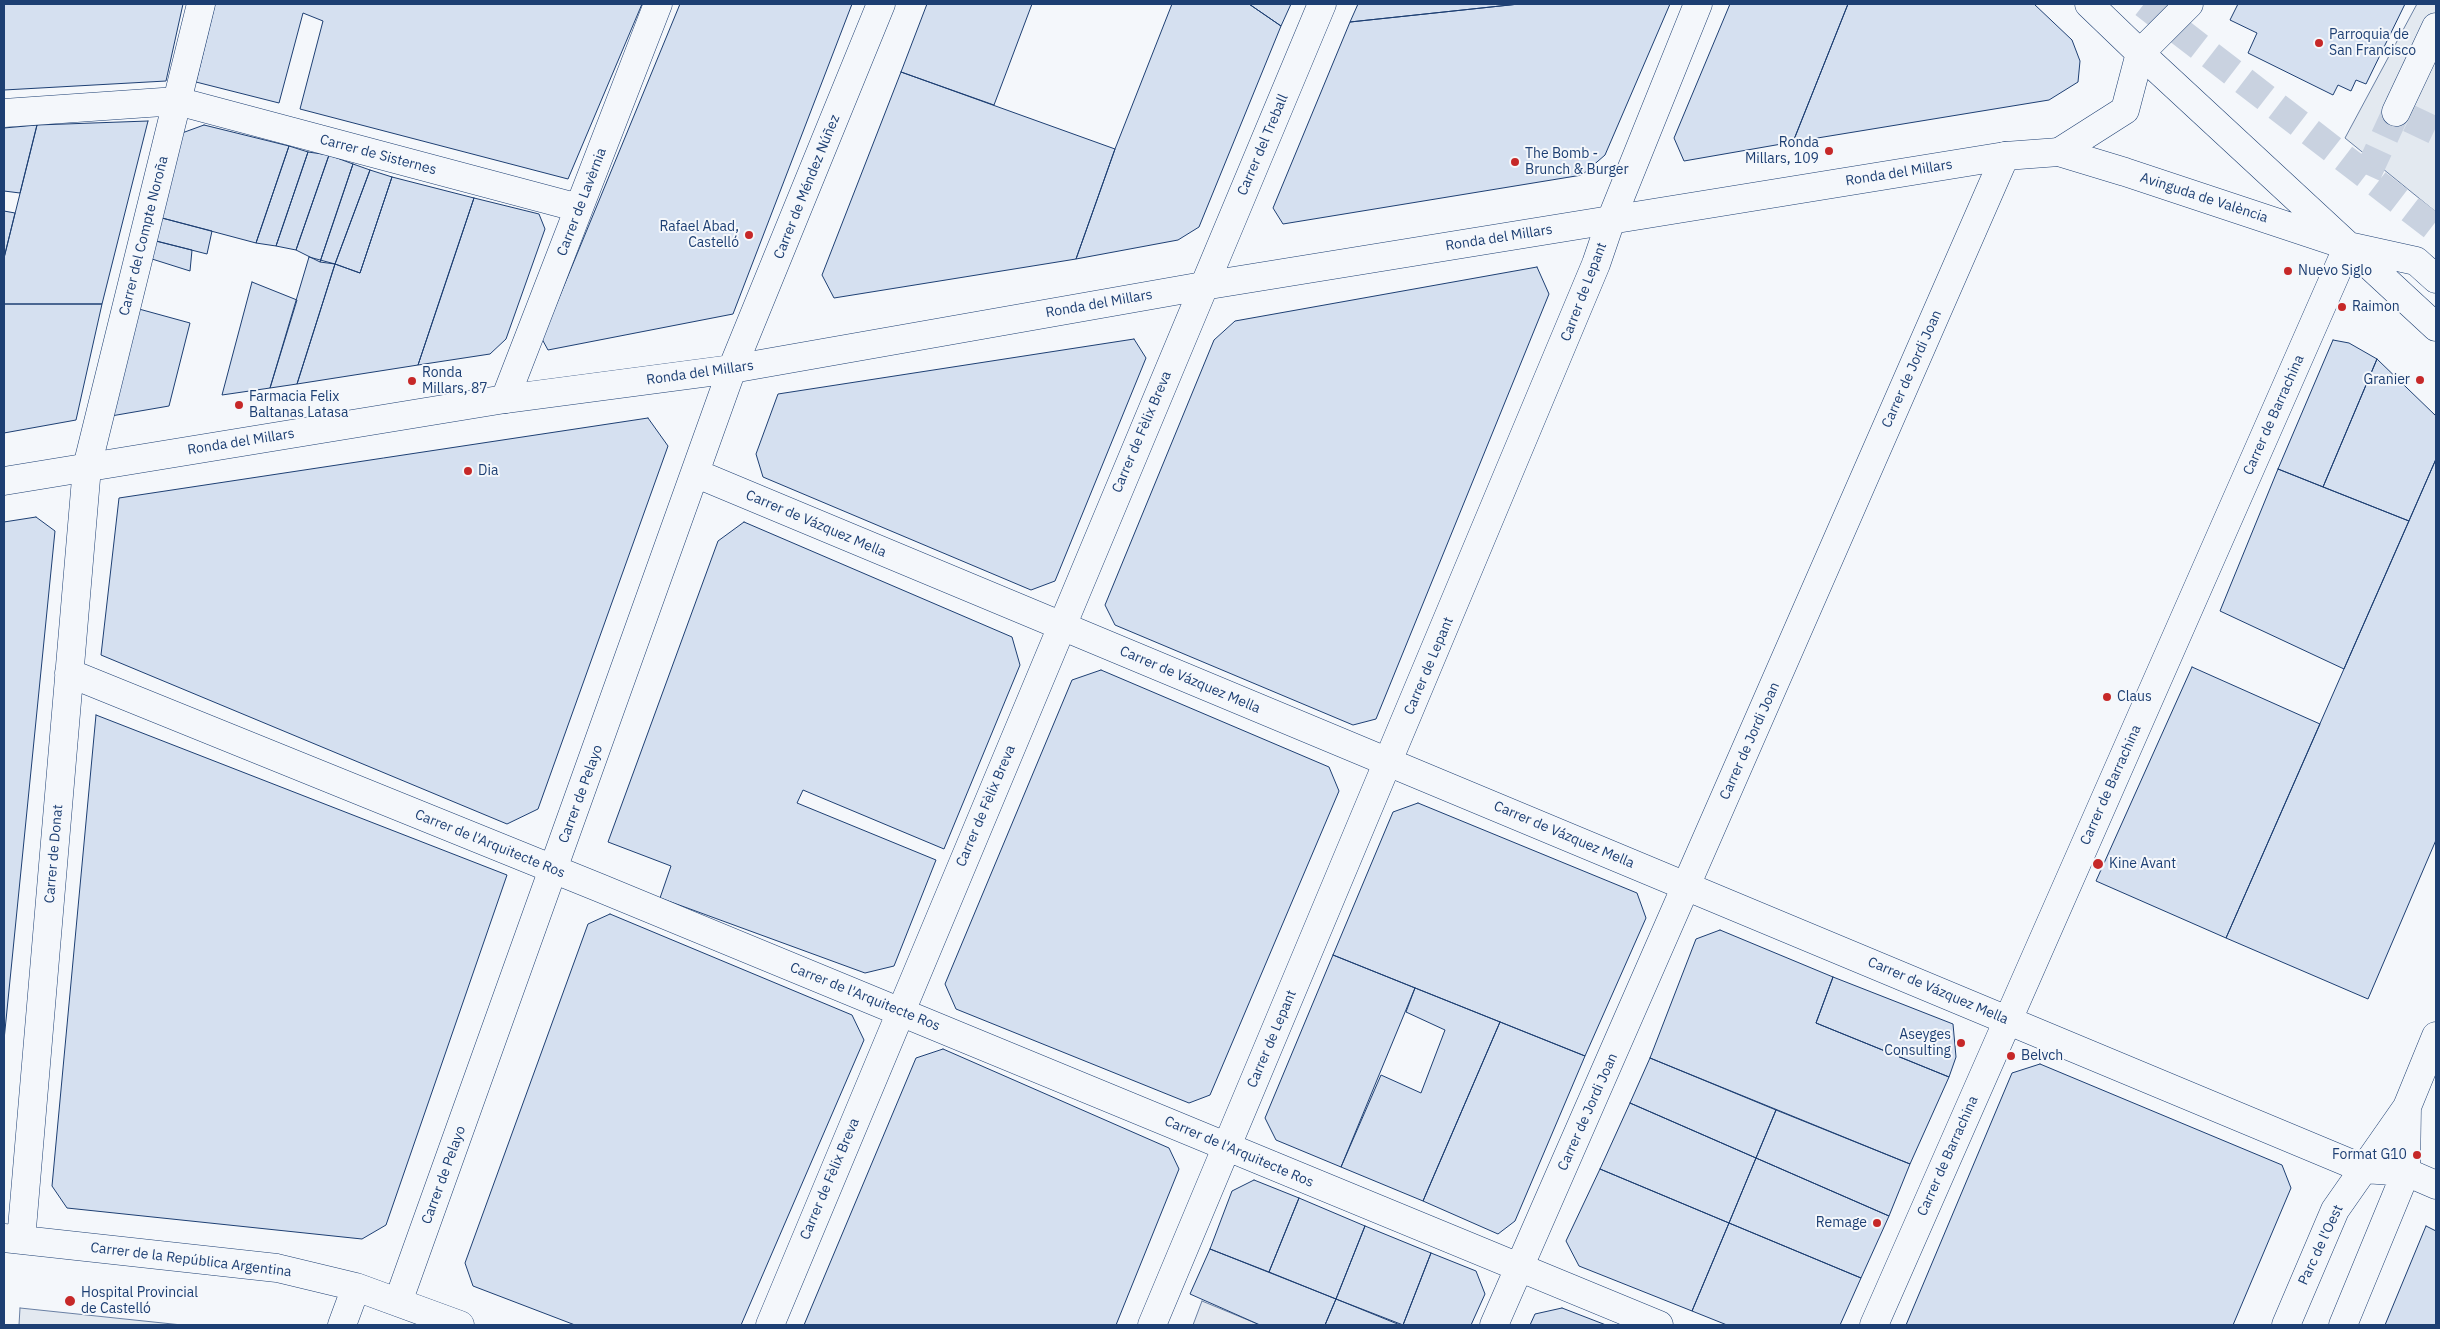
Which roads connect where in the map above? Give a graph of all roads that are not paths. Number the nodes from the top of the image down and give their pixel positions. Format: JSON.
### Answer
{"nodes":[{"id":1,"x":201,"y":4,"type":"edge"},
{"id":2,"x":658,"y":4,"type":"edge"},
{"id":3,"x":881,"y":4,"type":"edge"},
{"id":4,"x":1322,"y":4,"type":"edge"},
{"id":5,"x":1698,"y":4,"type":"edge"},
{"id":6,"x":2088,"y":4,"type":"edge"},
{"id":7,"x":2189,"y":4,"type":"edge"},
{"id":8,"x":2436,"y":27,"type":"edge"},
{"id":9,"x":2140,"y":52,"type":"junction"},
{"id":10,"x":177,"y":101,"type":"junction"},
{"id":11,"x":2396,"y":112,"type":"dead end"},
{"id":12,"x":4,"y":113,"type":"edge"},
{"id":13,"x":2059,"y":152,"type":"junction"},
{"id":14,"x":2005,"y":156,"type":"junction"},
{"id":15,"x":579,"y":208,"type":"junction"},
{"id":16,"x":1610,"y":220,"type":"junction"},
{"id":17,"x":2348,"y":246,"type":"junction"},
{"id":18,"x":2436,"y":279,"type":"edge"},
{"id":19,"x":1203,"y":286,"type":"junction"},
{"id":20,"x":2436,"y":327,"type":"edge"},
{"id":21,"x":732,"y":369,"type":"junction"},
{"id":22,"x":505,"y":399,"type":"junction"},
{"id":23,"x":87,"y":467,"type":"junction"},
{"id":24,"x":695,"y":473,"type":"junction"},
{"id":25,"x":4,"y":481,"type":"edge"},
{"id":26,"x":1061,"y":626,"type":"junction"},
{"id":27,"x":69,"y":673,"type":"junction"},
{"id":28,"x":1388,"y":762,"type":"junction"},
{"id":29,"x":553,"y":869,"type":"junction"},
{"id":30,"x":1686,"y":886,"type":"junction"},
{"id":31,"x":900,"y":1012,"type":"junction"},
{"id":32,"x":2007,"y":1020,"type":"junction"},
{"id":33,"x":2436,"y":1036,"type":"edge"},
{"id":34,"x":2407,"y":1107,"type":"junction"},
{"id":35,"x":1227,"y":1147,"type":"junction"},
{"id":36,"x":2364,"y":1169,"type":"junction"},
{"id":37,"x":2406,"y":1172,"type":"junction"},
{"id":38,"x":2436,"y":1185,"type":"edge"},
{"id":39,"x":12,"y":1239,"type":"edge"},
{"id":40,"x":1520,"y":1268,"type":"junction"},
{"id":41,"x":356,"y":1287,"type":"junction"},
{"id":42,"x":1165,"y":1295,"type":"junction"},
{"id":43,"x":407,"y":1312,"type":"edge"},
{"id":44,"x":342,"y":1325,"type":"edge"},
{"id":45,"x":460,"y":1325,"type":"edge"},
{"id":46,"x":770,"y":1325,"type":"edge"},
{"id":47,"x":1152,"y":1325,"type":"edge"},
{"id":48,"x":1170,"y":1325,"type":"edge"},
{"id":49,"x":1494,"y":1325,"type":"edge"},
{"id":50,"x":1660,"y":1325,"type":"edge"},
{"id":51,"x":1874,"y":1325,"type":"edge"},
{"id":52,"x":2286,"y":1325,"type":"edge"},
{"id":53,"x":2343,"y":1325,"type":"edge"}],
"edges":[{"from":1,"to":10,"type":"street","name":"Carrer del Compte Noroña"},
{"from":2,"to":15,"type":"street","name":"Carrer de Lavèrnia"},
{"from":3,"to":21,"type":"street","name":"Carrer de Méndez Núñez"},
{"from":4,"to":19,"type":"street","name":"Carrer del Treball"},
{"from":5,"to":16,"type":"street","name":"Carrer de Lepant"},
{"from":6,"to":9,"type":"street","name":"Avinguda de València"},
{"from":7,"to":9,"type":"street"},
{"from":8,"to":11,"type":"street"},
{"from":9,"to":13,"type":"street","name":"Ronda del Millars"},
{"from":9,"to":17,"type":"street","name":"Avinguda de València"},
{"from":10,"to":12,"type":"street","name":"Carrer de Sisternes"},
{"from":10,"to":15,"type":"street","name":"Carrer de Sisternes"},
{"from":10,"to":23,"type":"street","name":"Carrer del Compte Noroña"},
{"from":13,"to":14,"type":"street","name":"Ronda del Millars"},
{"from":13,"to":17,"type":"street","name":"Avinguda de València"},
{"from":14,"to":16,"type":"street","name":"Ronda del Millars"},
{"from":14,"to":30,"type":"street","name":"Carrer de Jordi Joan"},
{"from":15,"to":22,"type":"street","name":"Carrer de Lavèrnia"},
{"from":16,"to":19,"type":"street","name":"Ronda del Millars"},
{"from":16,"to":28,"type":"street","name":"Carrer de Lepant"},
{"from":17,"to":18,"type":"street","name":"Avinguda de València"},
{"from":17,"to":20,"type":"street","name":"Avinguda de València"},
{"from":17,"to":32,"type":"street","name":"Carrer de Barrachina"},
{"from":19,"to":21,"type":"street","name":"Ronda del Millars"},
{"from":19,"to":26,"type":"street","name":"Carrer de Fèlix Breva"},
{"from":21,"to":22,"type":"street","name":"Ronda del Millars"},
{"from":21,"to":24,"type":"street","name":"Carrer de Pelayo"},
{"from":22,"to":23,"type":"street","name":"Ronda del Millars"},
{"from":23,"to":25,"type":"street","name":"Ronda del Millars"},
{"from":23,"to":27,"type":"street","name":"Carrer de Donat"},
{"from":24,"to":26,"type":"street","name":"Carrer de Vázquez Mella"},
{"from":24,"to":29,"type":"street","name":"Carrer de Pelayo"},
{"from":26,"to":28,"type":"street","name":"Carrer de Vázquez Mella"},
{"from":26,"to":31,"type":"street","name":"Carrer de Fèlix Breva"},
{"from":27,"to":29,"type":"street","name":"Carrer de l'Arquitecte Ros"},
{"from":27,"to":39,"type":"street","name":"Carrer de Donat"},
{"from":28,"to":30,"type":"street","name":"Carrer de Vázquez Mella"},
{"from":28,"to":35,"type":"street","name":"Carrer de Lepant"},
{"from":29,"to":31,"type":"street","name":"Carrer de l'Arquitecte Ros"},
{"from":29,"to":43,"type":"street","name":"Carrer de Pelayo"},
{"from":30,"to":32,"type":"street","name":"Carrer de Vázquez Mella"},
{"from":30,"to":40,"type":"street","name":"Carrer de Jordi Joan"},
{"from":31,"to":35,"type":"street","name":"Carrer de l'Arquitecte Ros"},
{"from":31,"to":46,"type":"street","name":"Carrer de Fèlix Breva"},
{"from":32,"to":36,"type":"street","name":"Carrer de Vázquez Mella"},
{"from":32,"to":51,"type":"street","name":"Carrer de Barrachina"},
{"from":33,"to":34,"type":"street"},
{"from":34,"to":36,"type":"street","name":"Parc de l'Oest"},
{"from":34,"to":37,"type":"street"},
{"from":35,"to":40,"type":"street","name":"Carrer de l'Arquitecte Ros"},
{"from":35,"to":42,"type":"street","name":"Carrer de Lepant"},
{"from":36,"to":37,"type":"street","name":"Carrer de Vázquez Mella"},
{"from":36,"to":52,"type":"street","name":"Parc de l'Oest"},
{"from":37,"to":38,"type":"street","name":"Carrer de Vázquez Mella"},
{"from":37,"to":53,"type":"street"},
{"from":39,"to":41,"type":"street","name":"Carrer de la República Argentina"},
{"from":40,"to":49,"type":"street","name":"Carrer de Jordi Joan"},
{"from":40,"to":50,"type":"street","name":"Carrer de l'Arquitecte Ros"},
{"from":41,"to":43,"type":"street","name":"Carrer de la República Argentina"},
{"from":41,"to":44,"type":"street"},
{"from":42,"to":47,"type":"street","name":"Carrer de Lepant"},
{"from":42,"to":48,"type":"street"},
{"from":43,"to":45,"type":"street","name":"Carrer de la República Argentina"}]}
